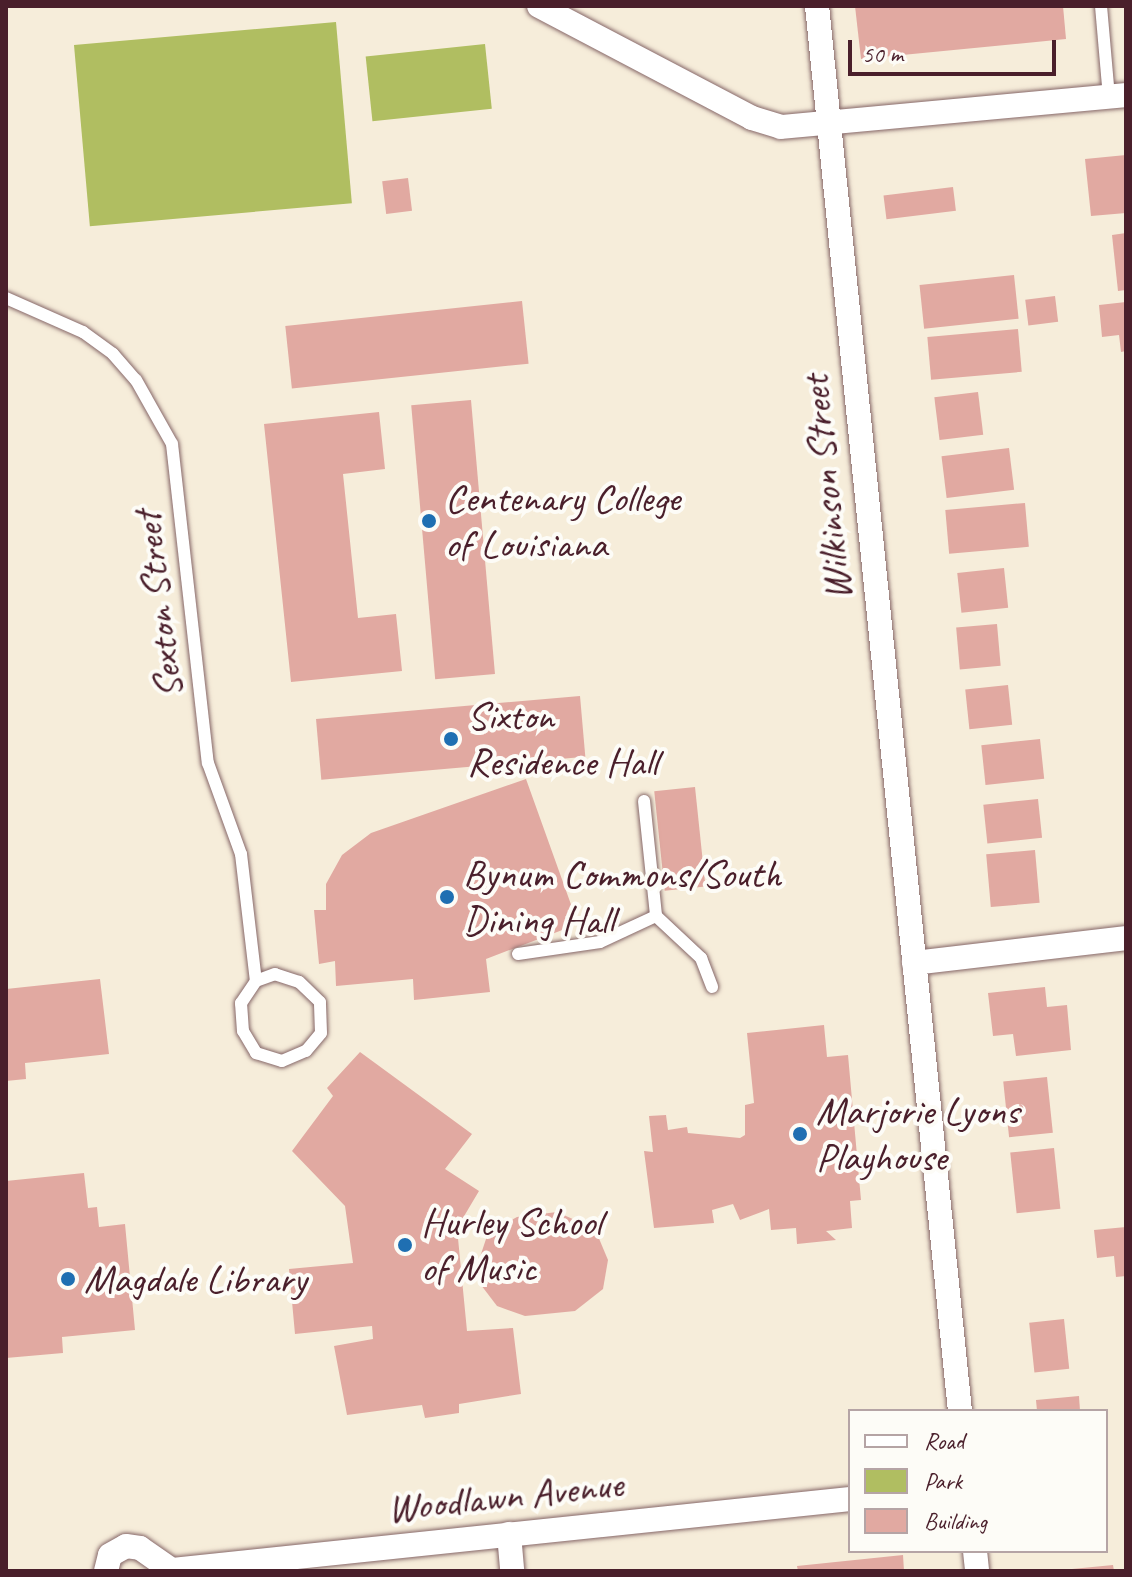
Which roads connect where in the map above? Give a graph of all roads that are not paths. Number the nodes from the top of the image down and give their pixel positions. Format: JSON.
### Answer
{"nodes":[{"id":1,"x":539,"y":6,"type":"edge"},
{"id":2,"x":817,"y":6,"type":"edge"},
{"id":3,"x":1101,"y":6,"type":"edge"},
{"id":4,"x":1117,"y":96,"type":"edge"},
{"id":5,"x":829,"y":126,"type":"junction"},
{"id":6,"x":6,"y":298,"type":"edge"},
{"id":7,"x":644,"y":801,"type":"dead end"},
{"id":8,"x":656,"y":916,"type":"junction"},
{"id":9,"x":1126,"y":938,"type":"edge"},
{"id":10,"x":518,"y":954,"type":"dead end"},
{"id":11,"x":914,"y":963,"type":"junction"},
{"id":12,"x":256,"y":981,"type":"junction"},
{"id":13,"x":712,"y":987,"type":"dead end"},
{"id":14,"x":960,"y":1409,"type":"edge"},
{"id":15,"x":848,"y":1499,"type":"edge"},
{"id":16,"x":509,"y":1534,"type":"junction"},
{"id":17,"x":165,"y":1569,"type":"edge"},
{"id":18,"x":106,"y":1571,"type":"edge"},
{"id":19,"x":512,"y":1571,"type":"edge"}],
"edges":[{"from":1,"to":5,"type":"street"},
{"from":2,"to":5,"type":"street","name":"Wilkinson Street"},
{"from":3,"to":4,"type":"lane"},
{"from":4,"to":5,"type":"street"},
{"from":5,"to":11,"type":"street","name":"Wilkinson Street"},
{"from":6,"to":12,"type":"lane","name":"Sexton Street"},
{"from":7,"to":8,"type":"lane"},
{"from":8,"to":10,"type":"lane"},
{"from":8,"to":13,"type":"lane"},
{"from":9,"to":11,"type":"street"},
{"from":11,"to":14,"type":"street","name":"Wilkinson Street"},
{"from":12,"to":12,"type":"lane","name":"Sexton Street"},
{"from":15,"to":16,"type":"street","name":"Woodlawn Avenue"},
{"from":16,"to":17,"type":"street","name":"Woodlawn Avenue"},
{"from":16,"to":19,"type":"street"},
{"from":17,"to":18,"type":"street","name":"Woodlawn Avenue"}]}
